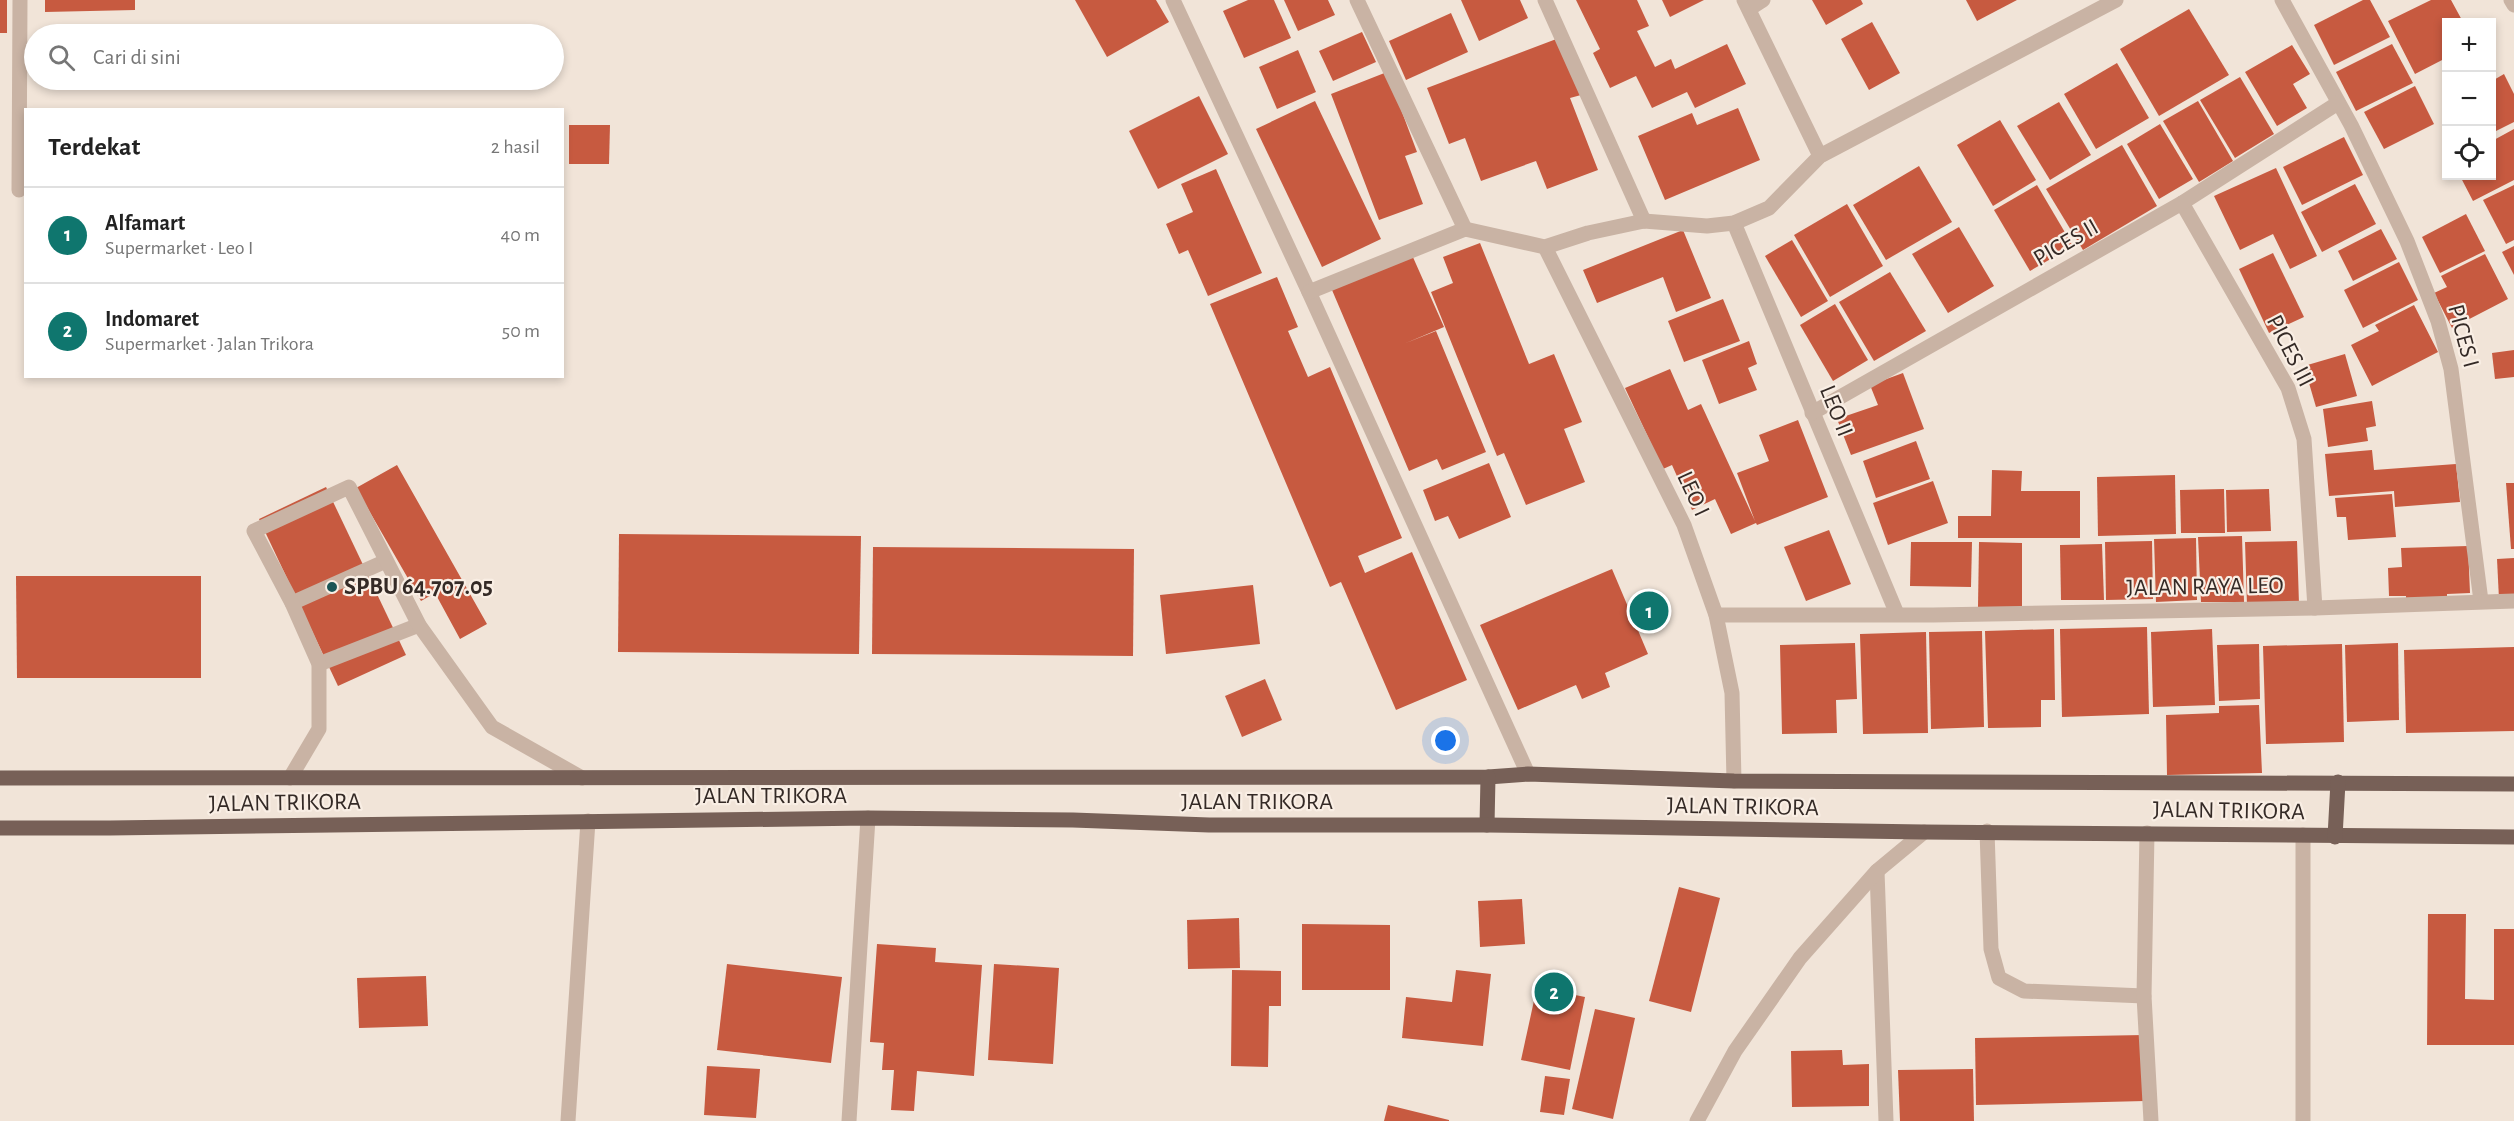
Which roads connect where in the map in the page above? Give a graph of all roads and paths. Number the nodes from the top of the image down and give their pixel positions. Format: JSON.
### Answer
{"nodes":[{"id":1,"x":20,"y":0,"type":"edge"},
{"id":2,"x":1173,"y":0,"type":"edge"},
{"id":3,"x":1357,"y":0,"type":"edge"},
{"id":4,"x":1545,"y":0,"type":"edge"},
{"id":5,"x":1763,"y":0,"type":"edge"},
{"id":6,"x":2116,"y":0,"type":"edge"},
{"id":7,"x":2282,"y":0,"type":"edge"},
{"id":8,"x":2511,"y":0,"type":"edge"},
{"id":9,"x":1747,"y":5,"type":"edge"},
{"id":10,"x":2514,"y":5,"type":"edge"},
{"id":11,"x":2338,"y":103,"type":"junction"},
{"id":12,"x":1820,"y":156,"type":"junction"},
{"id":13,"x":19,"y":190,"type":"dead end"},
{"id":14,"x":2182,"y":203,"type":"junction"},
{"id":15,"x":1644,"y":221,"type":"junction"},
{"id":16,"x":1734,"y":223,"type":"junction"},
{"id":17,"x":1465,"y":229,"type":"junction"},
{"id":18,"x":1545,"y":247,"type":"junction"},
{"id":19,"x":1309,"y":292,"type":"junction"},
{"id":20,"x":1812,"y":413,"type":"junction"},
{"id":21,"x":386,"y":561,"type":"junction"},
{"id":22,"x":2481,"y":601,"type":"junction"},
{"id":23,"x":2514,"y":601,"type":"edge"},
{"id":24,"x":292,"y":603,"type":"junction"},
{"id":25,"x":2315,"y":608,"type":"junction"},
{"id":26,"x":1897,"y":614,"type":"junction"},
{"id":27,"x":1716,"y":615,"type":"junction"},
{"id":28,"x":419,"y":625,"type":"junction"},
{"id":29,"x":319,"y":664,"type":"junction"},
{"id":30,"x":1528,"y":774,"type":"junction"},
{"id":31,"x":1488,"y":777,"type":"junction"},
{"id":32,"x":0,"y":778,"type":"edge"},
{"id":33,"x":290,"y":778,"type":"junction"},
{"id":34,"x":582,"y":778,"type":"junction"},
{"id":35,"x":1734,"y":781,"type":"junction"},
{"id":36,"x":2338,"y":782,"type":"junction"},
{"id":37,"x":2514,"y":784,"type":"edge"},
{"id":38,"x":868,"y":818,"type":"junction"},
{"id":39,"x":588,"y":821,"type":"junction"},
{"id":40,"x":1487,"y":825,"type":"junction"},
{"id":41,"x":0,"y":828,"type":"edge"},
{"id":42,"x":1987,"y":831,"type":"junction"},
{"id":43,"x":1924,"y":832,"type":"junction"},
{"id":44,"x":2147,"y":832,"type":"junction"},
{"id":45,"x":2303,"y":835,"type":"junction"},
{"id":46,"x":2335,"y":837,"type":"junction"},
{"id":47,"x":2514,"y":837,"type":"edge"},
{"id":48,"x":1877,"y":871,"type":"junction"},
{"id":49,"x":2144,"y":996,"type":"junction"},
{"id":50,"x":568,"y":1121,"type":"edge"},
{"id":51,"x":849,"y":1121,"type":"edge"},
{"id":52,"x":1697,"y":1121,"type":"edge"},
{"id":53,"x":1886,"y":1121,"type":"edge"},
{"id":54,"x":2151,"y":1121,"type":"edge"},
{"id":55,"x":2303,"y":1121,"type":"edge"}],
"edges":[{"from":1,"to":13,"type":"street"},
{"from":2,"to":19,"type":"street"},
{"from":3,"to":17,"type":"street"},
{"from":4,"to":15,"type":"street"},
{"from":5,"to":9,"type":"street"},
{"from":6,"to":12,"type":"street"},
{"from":7,"to":11,"type":"street","name":"PICES I"},
{"from":8,"to":10,"type":"street"},
{"from":9,"to":12,"type":"street"},
{"from":11,"to":14,"type":"street","name":"PICES II"},
{"from":11,"to":22,"type":"street","name":"PICES I"},
{"from":12,"to":16,"type":"street"},
{"from":14,"to":20,"type":"street","name":"PICES II"},
{"from":14,"to":25,"type":"street","name":"PICES III"},
{"from":15,"to":16,"type":"street"},
{"from":15,"to":18,"type":"street"},
{"from":16,"to":20,"type":"street","name":"LEO II"},
{"from":17,"to":18,"type":"street"},
{"from":17,"to":19,"type":"street"},
{"from":18,"to":27,"type":"street","name":"LEO I"},
{"from":19,"to":30,"type":"street"},
{"from":20,"to":26,"type":"street","name":"LEO II"},
{"from":21,"to":24,"type":"street"},
{"from":21,"to":24,"type":"street"},
{"from":21,"to":28,"type":"street"},
{"from":22,"to":23,"type":"street","name":"JALAN RAYA LEO"},
{"from":22,"to":25,"type":"street","name":"JALAN RAYA LEO"},
{"from":24,"to":29,"type":"street"},
{"from":25,"to":26,"type":"street","name":"JALAN RAYA LEO"},
{"from":26,"to":27,"type":"street","name":"JALAN RAYA LEO"},
{"from":27,"to":35,"type":"street","name":"LEO I"},
{"from":28,"to":29,"type":"street"},
{"from":28,"to":34,"type":"street"},
{"from":29,"to":33,"type":"street"},
{"from":30,"to":31,"type":"main road","name":"JALAN TRIKORA"},
{"from":30,"to":35,"type":"main road","name":"JALAN TRIKORA"},
{"from":31,"to":34,"type":"main road","name":"JALAN TRIKORA"},
{"from":31,"to":40,"type":"main road"},
{"from":32,"to":33,"type":"main road","name":"JALAN TRIKORA"},
{"from":33,"to":34,"type":"main road","name":"JALAN TRIKORA"},
{"from":35,"to":36,"type":"main road","name":"JALAN TRIKORA"},
{"from":36,"to":37,"type":"main road","name":"JALAN TRIKORA"},
{"from":36,"to":46,"type":"main road"},
{"from":38,"to":39,"type":"main road","name":"JALAN TRIKORA"},
{"from":38,"to":40,"type":"main road","name":"JALAN TRIKORA"},
{"from":38,"to":51,"type":"street"},
{"from":39,"to":41,"type":"main road","name":"JALAN TRIKORA"},
{"from":39,"to":50,"type":"street"},
{"from":40,"to":43,"type":"main road","name":"JALAN TRIKORA"},
{"from":42,"to":43,"type":"main road","name":"JALAN TRIKORA"},
{"from":42,"to":44,"type":"main road","name":"JALAN TRIKORA"},
{"from":42,"to":49,"type":"street"},
{"from":43,"to":48,"type":"street"},
{"from":44,"to":45,"type":"main road","name":"JALAN TRIKORA"},
{"from":44,"to":49,"type":"street"},
{"from":45,"to":46,"type":"main road","name":"JALAN TRIKORA"},
{"from":45,"to":55,"type":"street"},
{"from":46,"to":47,"type":"main road","name":"JALAN TRIKORA"},
{"from":48,"to":52,"type":"street"},
{"from":48,"to":53,"type":"street"},
{"from":49,"to":54,"type":"street"}]}
